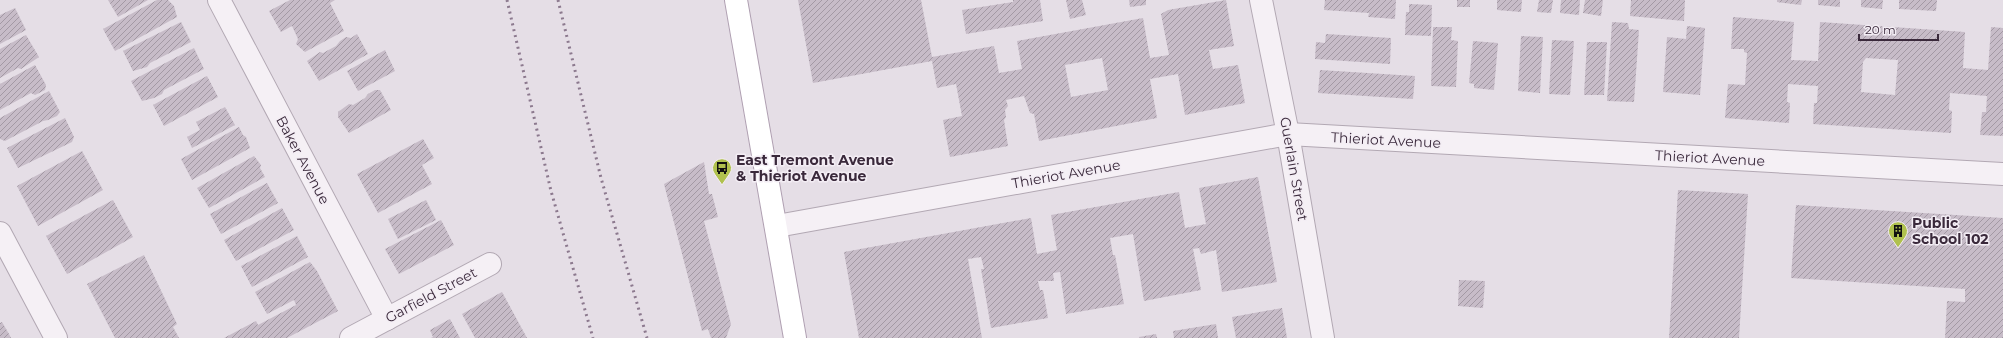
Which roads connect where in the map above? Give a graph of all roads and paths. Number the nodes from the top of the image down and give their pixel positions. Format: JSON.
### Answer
{"nodes":[{"id":1,"x":219,"y":0,"type":"edge"},
{"id":2,"x":736,"y":0,"type":"edge"},
{"id":3,"x":1261,"y":0,"type":"edge"},
{"id":4,"x":1288,"y":134,"type":"junction"},
{"id":5,"x":2003,"y":174,"type":"edge"},
{"id":6,"x":777,"y":226,"type":"junction"},
{"id":7,"x":0,"y":233,"type":"edge"},
{"id":8,"x":490,"y":264,"type":"dead end"},
{"id":9,"x":387,"y":319,"type":"junction"},
{"id":10,"x":56,"y":338,"type":"edge"},
{"id":11,"x":351,"y":338,"type":"edge"},
{"id":12,"x":795,"y":338,"type":"edge"},
{"id":13,"x":1323,"y":338,"type":"edge"}],
"edges":[{"from":1,"to":9,"type":"street","name":"Baker Avenue"},
{"from":2,"to":6,"type":"main road"},
{"from":3,"to":4,"type":"street","name":"Guerlain Street"},
{"from":4,"to":5,"type":"street","name":"Thieriot Avenue"},
{"from":4,"to":6,"type":"street","name":"Thieriot Avenue"},
{"from":4,"to":13,"type":"street","name":"Guerlain Street"},
{"from":6,"to":12,"type":"main road"},
{"from":7,"to":10,"type":"street"},
{"from":8,"to":9,"type":"street","name":"Garfield Street"},
{"from":9,"to":11,"type":"street","name":"Garfield Street"}]}
